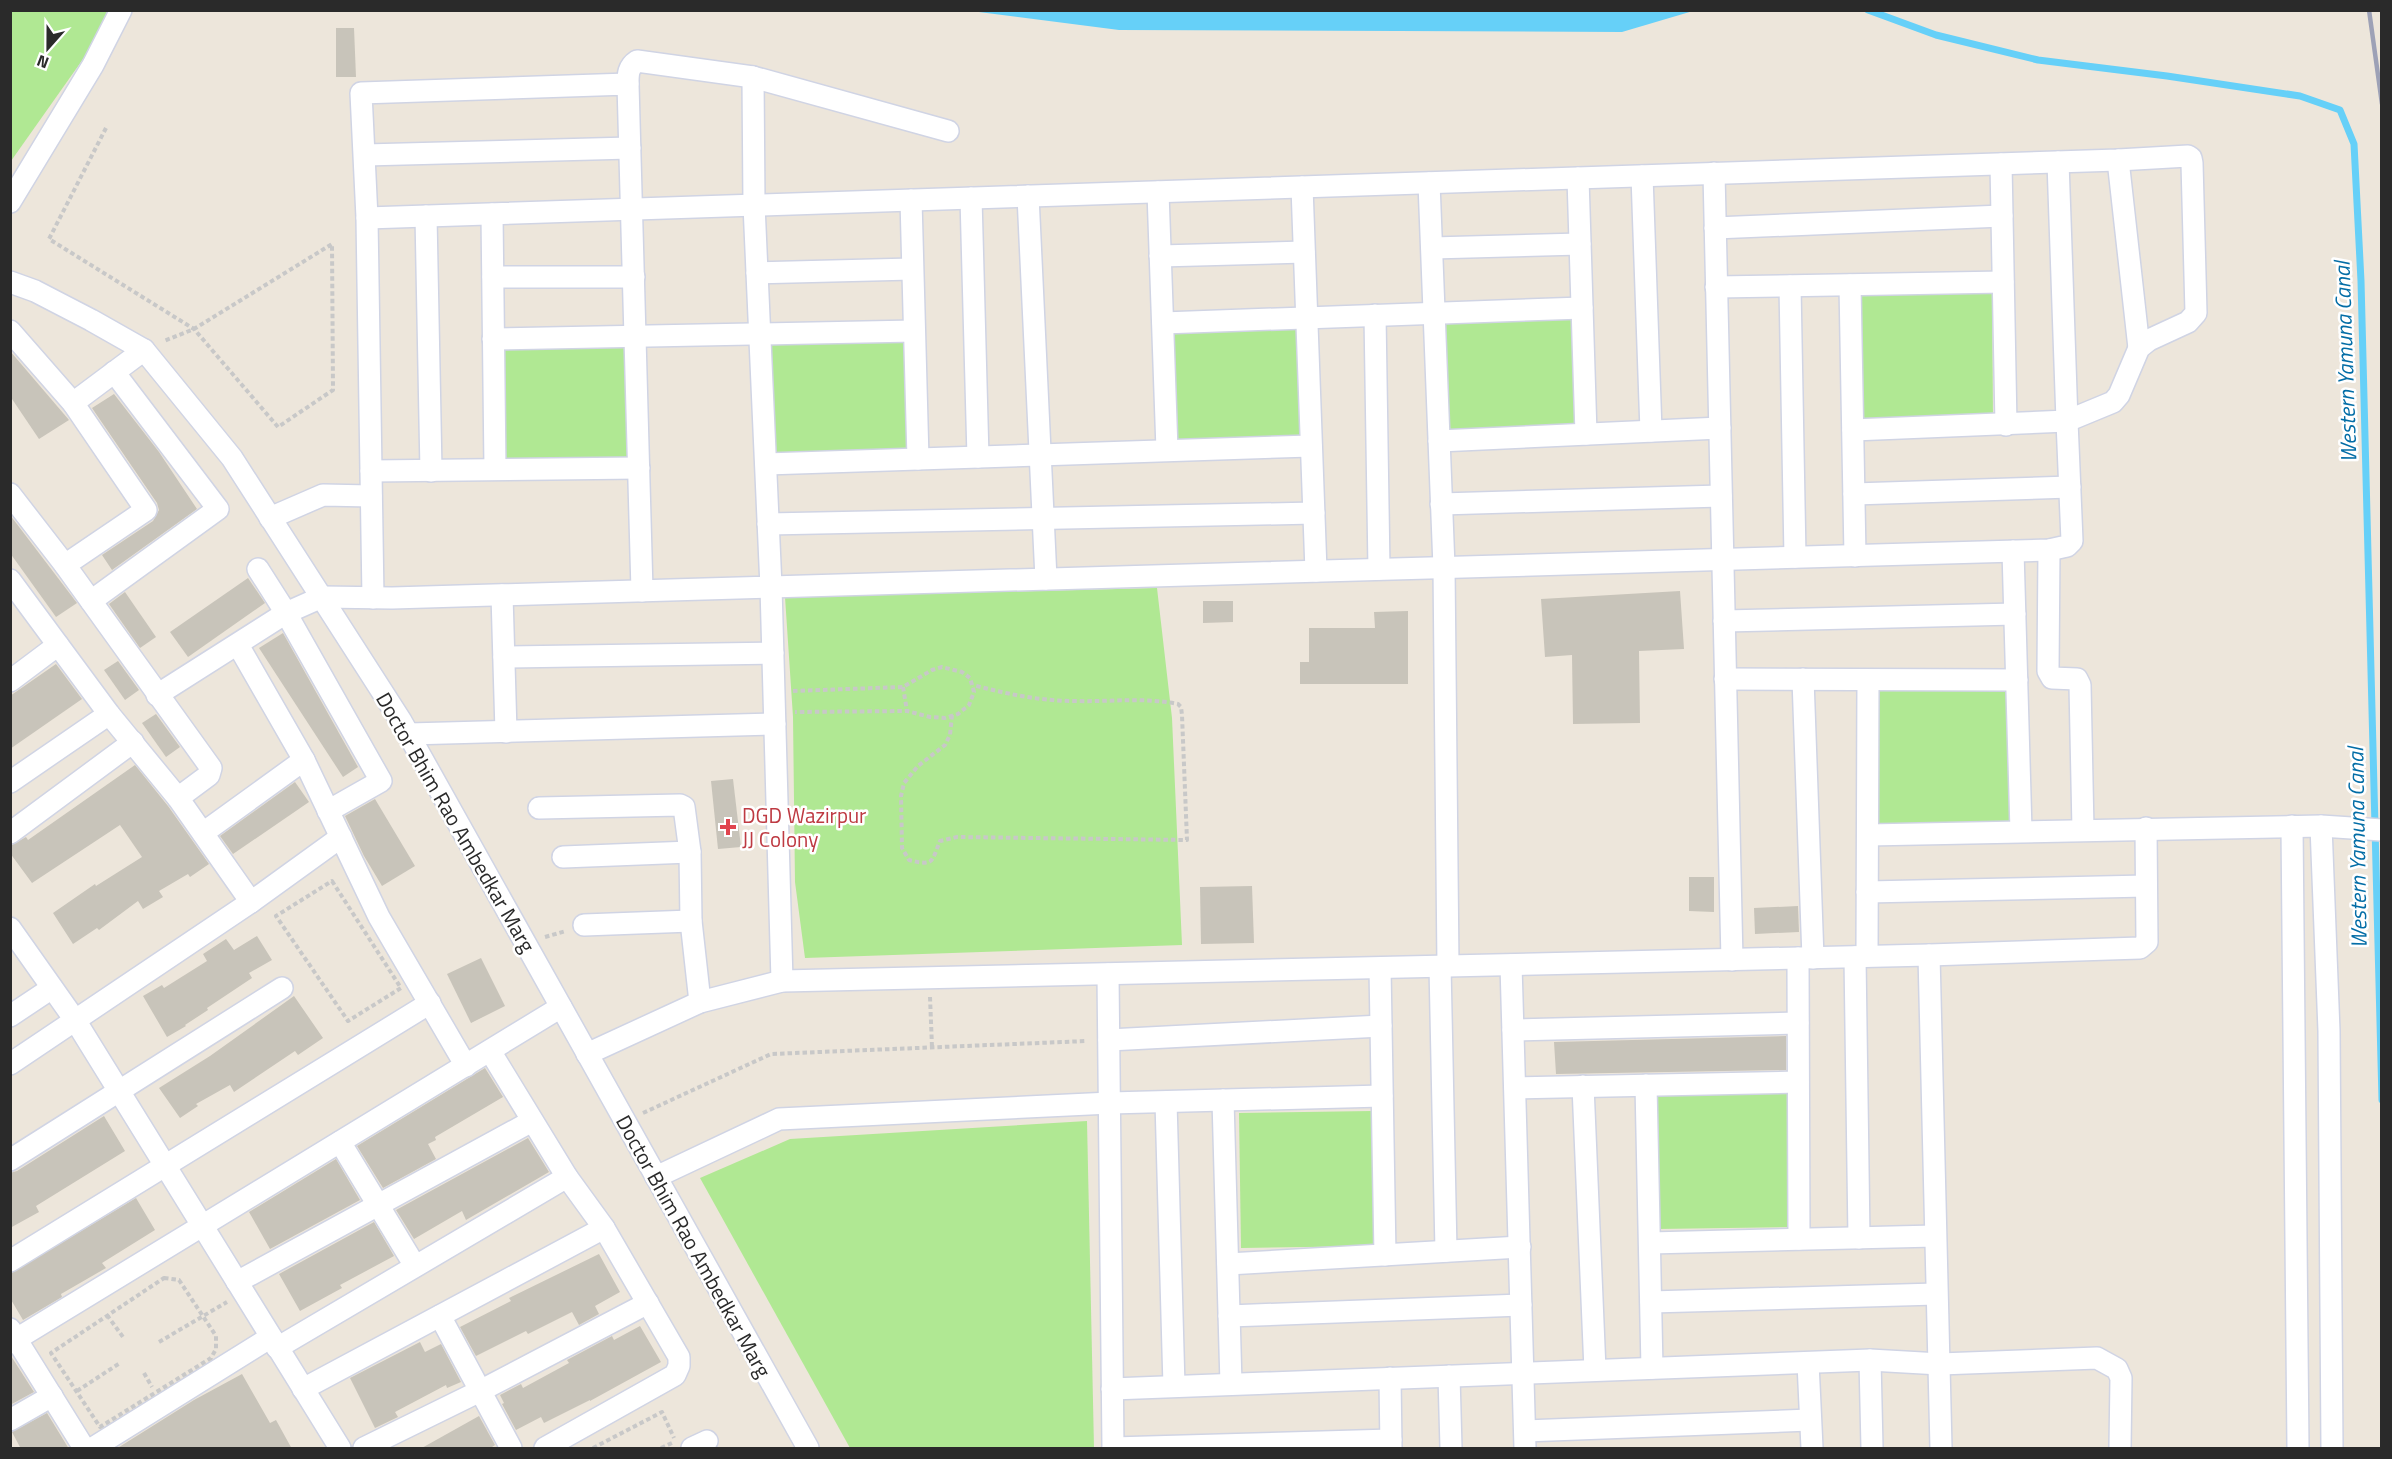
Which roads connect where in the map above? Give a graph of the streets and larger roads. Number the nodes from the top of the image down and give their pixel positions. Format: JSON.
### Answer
{"nodes":[{"id":1,"x":121,"y":10,"type":"edge"},
{"id":2,"x":753,"y":77,"type":"junction"},
{"id":3,"x":628,"y":84,"type":"junction"},
{"id":4,"x":948,"y":131,"type":"dead end"},
{"id":5,"x":630,"y":148,"type":"junction"},
{"id":6,"x":365,"y":155,"type":"junction"},
{"id":7,"x":2118,"y":160,"type":"junction"},
{"id":8,"x":2058,"y":162,"type":"junction"},
{"id":9,"x":2001,"y":164,"type":"junction"},
{"id":10,"x":1714,"y":173,"type":"junction"},
{"id":11,"x":1642,"y":176,"type":"junction"},
{"id":12,"x":1578,"y":178,"type":"junction"},
{"id":13,"x":1429,"y":183,"type":"junction"},
{"id":14,"x":1302,"y":187,"type":"junction"},
{"id":15,"x":1158,"y":192,"type":"junction"},
{"id":16,"x":1028,"y":196,"type":"junction"},
{"id":17,"x":971,"y":198,"type":"junction"},
{"id":18,"x":911,"y":200,"type":"junction"},
{"id":19,"x":10,"y":202,"type":"edge"},
{"id":20,"x":754,"y":205,"type":"junction"},
{"id":21,"x":632,"y":210,"type":"junction"},
{"id":22,"x":492,"y":214,"type":"junction"},
{"id":23,"x":426,"y":216,"type":"junction"},
{"id":24,"x":2002,"y":216,"type":"junction"},
{"id":25,"x":367,"y":218,"type":"junction"},
{"id":26,"x":1715,"y":228,"type":"junction"},
{"id":27,"x":1580,"y":244,"type":"junction"},
{"id":28,"x":1432,"y":248,"type":"junction"},
{"id":29,"x":1304,"y":252,"type":"junction"},
{"id":30,"x":1160,"y":256,"type":"junction"},
{"id":31,"x":912,"y":269,"type":"junction"},
{"id":32,"x":757,"y":273,"type":"junction"},
{"id":33,"x":493,"y":277,"type":"junction"},
{"id":34,"x":634,"y":277,"type":"junction"},
{"id":35,"x":10,"y":282,"type":"edge"},
{"id":36,"x":2003,"y":282,"type":"junction"},
{"id":37,"x":1850,"y":285,"type":"junction"},
{"id":38,"x":1790,"y":286,"type":"junction"},
{"id":39,"x":1716,"y":287,"type":"junction"},
{"id":40,"x":1582,"y":308,"type":"junction"},
{"id":41,"x":1434,"y":313,"type":"junction"},
{"id":42,"x":1375,"y":315,"type":"junction"},
{"id":43,"x":1307,"y":318,"type":"junction"},
{"id":44,"x":1162,"y":323,"type":"junction"},
{"id":45,"x":10,"y":332,"type":"edge"},
{"id":46,"x":914,"y":332,"type":"junction"},
{"id":47,"x":760,"y":334,"type":"junction"},
{"id":48,"x":636,"y":336,"type":"junction"},
{"id":49,"x":494,"y":339,"type":"junction"},
{"id":50,"x":2139,"y":348,"type":"junction"},
{"id":51,"x":144,"y":350,"type":"junction"},
{"id":52,"x":114,"y":372,"type":"junction"},
{"id":53,"x":73,"y":404,"type":"junction"},
{"id":54,"x":2067,"y":421,"type":"junction"},
{"id":55,"x":2006,"y":425,"type":"junction"},
{"id":56,"x":1720,"y":429,"type":"junction"},
{"id":57,"x":1853,"y":430,"type":"junction"},
{"id":58,"x":1651,"y":431,"type":"junction"},
{"id":59,"x":1586,"y":434,"type":"junction"},
{"id":60,"x":1439,"y":441,"type":"junction"},
{"id":61,"x":1311,"y":446,"type":"junction"},
{"id":62,"x":1167,"y":450,"type":"junction"},
{"id":63,"x":1040,"y":454,"type":"junction"},
{"id":64,"x":978,"y":457,"type":"junction"},
{"id":65,"x":918,"y":459,"type":"junction"},
{"id":66,"x":766,"y":464,"type":"junction"},
{"id":67,"x":639,"y":468,"type":"junction"},
{"id":68,"x":495,"y":470,"type":"junction"},
{"id":69,"x":371,"y":471,"type":"junction"},
{"id":70,"x":431,"y":471,"type":"junction"},
{"id":71,"x":2070,"y":487,"type":"junction"},
{"id":72,"x":10,"y":494,"type":"edge"},
{"id":73,"x":1854,"y":494,"type":"junction"},
{"id":74,"x":371,"y":496,"type":"junction"},
{"id":75,"x":1721,"y":496,"type":"junction"},
{"id":76,"x":1441,"y":504,"type":"junction"},
{"id":77,"x":1314,"y":513,"type":"junction"},
{"id":78,"x":270,"y":518,"type":"junction"},
{"id":79,"x":1043,"y":518,"type":"junction"},
{"id":80,"x":768,"y":524,"type":"junction"},
{"id":81,"x":2049,"y":550,"type":"junction"},
{"id":82,"x":2013,"y":551,"type":"junction"},
{"id":83,"x":1855,"y":556,"type":"junction"},
{"id":84,"x":1795,"y":557,"type":"junction"},
{"id":85,"x":1723,"y":560,"type":"junction"},
{"id":86,"x":65,"y":565,"type":"junction"},
{"id":87,"x":1444,"y":567,"type":"junction"},
{"id":88,"x":258,"y":569,"type":"dead end"},
{"id":89,"x":1379,"y":569,"type":"junction"},
{"id":90,"x":1316,"y":571,"type":"junction"},
{"id":91,"x":1046,"y":579,"type":"junction"},
{"id":92,"x":771,"y":587,"type":"junction"},
{"id":93,"x":642,"y":591,"type":"junction"},
{"id":94,"x":14,"y":593,"type":"edge"},
{"id":95,"x":502,"y":595,"type":"junction"},
{"id":96,"x":322,"y":597,"type":"junction"},
{"id":97,"x":373,"y":598,"type":"junction"},
{"id":98,"x":91,"y":601,"type":"junction"},
{"id":99,"x":286,"y":613,"type":"junction"},
{"id":100,"x":2015,"y":614,"type":"junction"},
{"id":101,"x":1724,"y":621,"type":"junction"},
{"id":102,"x":58,"y":645,"type":"junction"},
{"id":103,"x":238,"y":645,"type":"junction"},
{"id":104,"x":773,"y":653,"type":"junction"},
{"id":105,"x":504,"y":657,"type":"junction"},
{"id":106,"x":1725,"y":679,"type":"junction"},
{"id":107,"x":1803,"y":679,"type":"junction"},
{"id":108,"x":1868,"y":680,"type":"junction"},
{"id":109,"x":10,"y":681,"type":"edge"},
{"id":110,"x":2017,"y":681,"type":"junction"},
{"id":111,"x":157,"y":695,"type":"junction"},
{"id":112,"x":775,"y":710,"type":"junction"},
{"id":113,"x":109,"y":714,"type":"junction"},
{"id":114,"x":506,"y":732,"type":"junction"},
{"id":115,"x":409,"y":734,"type":"junction"},
{"id":116,"x":133,"y":742,"type":"junction"},
{"id":117,"x":304,"y":760,"type":"junction"},
{"id":118,"x":10,"y":782,"type":"edge"},
{"id":119,"x":178,"y":798,"type":"junction"},
{"id":120,"x":539,"y":808,"type":"dead end"},
{"id":121,"x":328,"y":811,"type":"junction"},
{"id":122,"x":2292,"y":826,"type":"junction"},
{"id":123,"x":2331,"y":826,"type":"junction"},
{"id":124,"x":2146,"y":828,"type":"junction"},
{"id":125,"x":2083,"y":830,"type":"junction"},
{"id":126,"x":2382,"y":830,"type":"edge"},
{"id":127,"x":2021,"y":831,"type":"junction"},
{"id":128,"x":10,"y":833,"type":"edge"},
{"id":129,"x":203,"y":833,"type":"junction"},
{"id":130,"x":1868,"y":834,"type":"junction"},
{"id":131,"x":341,"y":837,"type":"junction"},
{"id":132,"x":690,"y":852,"type":"junction"},
{"id":133,"x":563,"y":857,"type":"dead end"},
{"id":134,"x":2146,"y":886,"type":"junction"},
{"id":135,"x":1867,"y":892,"type":"junction"},
{"id":136,"x":251,"y":902,"type":"junction"},
{"id":137,"x":691,"y":921,"type":"junction"},
{"id":138,"x":584,"y":925,"type":"road end"},
{"id":139,"x":10,"y":928,"type":"edge"},
{"id":140,"x":1929,"y":955,"type":"junction"},
{"id":141,"x":1861,"y":957,"type":"junction"},
{"id":142,"x":1805,"y":958,"type":"junction"},
{"id":143,"x":1732,"y":960,"type":"junction"},
{"id":144,"x":1511,"y":965,"type":"junction"},
{"id":145,"x":1444,"y":966,"type":"junction"},
{"id":146,"x":1380,"y":968,"type":"junction"},
{"id":147,"x":1108,"y":974,"type":"junction"},
{"id":148,"x":782,"y":981,"type":"junction"},
{"id":149,"x":52,"y":988,"type":"junction"},
{"id":150,"x":282,"y":988,"type":"dead end"},
{"id":151,"x":700,"y":1002,"type":"junction"},
{"id":152,"x":430,"y":1003,"type":"junction"},
{"id":153,"x":561,"y":1007,"type":"junction"},
{"id":154,"x":10,"y":1016,"type":"edge"},
{"id":155,"x":75,"y":1020,"type":"junction"},
{"id":156,"x":1798,"y":1023,"type":"junction"},
{"id":157,"x":1381,"y":1026,"type":"junction"},
{"id":158,"x":1513,"y":1030,"type":"junction"},
{"id":159,"x":1109,"y":1040,"type":"junction"},
{"id":160,"x":490,"y":1051,"type":"junction"},
{"id":161,"x":587,"y":1054,"type":"junction"},
{"id":162,"x":10,"y":1064,"type":"edge"},
{"id":163,"x":465,"y":1066,"type":"junction"},
{"id":164,"x":1798,"y":1082,"type":"junction"},
{"id":165,"x":1646,"y":1085,"type":"junction"},
{"id":166,"x":1583,"y":1086,"type":"junction"},
{"id":167,"x":1515,"y":1088,"type":"junction"},
{"id":168,"x":119,"y":1091,"type":"junction"},
{"id":169,"x":1382,"y":1096,"type":"junction"},
{"id":170,"x":1223,"y":1100,"type":"junction"},
{"id":171,"x":1166,"y":1102,"type":"junction"},
{"id":172,"x":1110,"y":1103,"type":"junction"},
{"id":173,"x":532,"y":1121,"type":"junction"},
{"id":174,"x":340,"y":1142,"type":"junction"},
{"id":175,"x":10,"y":1160,"type":"edge"},
{"id":176,"x":166,"y":1167,"type":"junction"},
{"id":177,"x":567,"y":1177,"type":"junction"},
{"id":178,"x":656,"y":1177,"type":"junction"},
{"id":179,"x":378,"y":1205,"type":"junction"},
{"id":180,"x":202,"y":1226,"type":"junction"},
{"id":181,"x":604,"y":1227,"type":"junction"},
{"id":182,"x":1935,"y":1236,"type":"junction"},
{"id":183,"x":1858,"y":1238,"type":"junction"},
{"id":184,"x":1799,"y":1239,"type":"junction"},
{"id":185,"x":1650,"y":1244,"type":"junction"},
{"id":186,"x":1520,"y":1247,"type":"junction"},
{"id":187,"x":1446,"y":1251,"type":"junction"},
{"id":188,"x":1385,"y":1255,"type":"junction"},
{"id":189,"x":10,"y":1261,"type":"edge"},
{"id":190,"x":1228,"y":1264,"type":"junction"},
{"id":191,"x":415,"y":1266,"type":"junction"},
{"id":192,"x":237,"y":1282,"type":"junction"},
{"id":193,"x":1936,"y":1294,"type":"junction"},
{"id":194,"x":1651,"y":1302,"type":"junction"},
{"id":195,"x":648,"y":1303,"type":"junction"},
{"id":196,"x":1521,"y":1305,"type":"junction"},
{"id":197,"x":440,"y":1316,"type":"junction"},
{"id":198,"x":1229,"y":1316,"type":"junction"},
{"id":199,"x":13,"y":1337,"type":"edge"},
{"id":200,"x":274,"y":1342,"type":"junction"},
{"id":201,"x":1870,"y":1360,"type":"junction"},
{"id":202,"x":1808,"y":1362,"type":"junction"},
{"id":203,"x":1940,"y":1364,"type":"junction"},
{"id":204,"x":1652,"y":1368,"type":"junction"},
{"id":205,"x":1595,"y":1371,"type":"junction"},
{"id":206,"x":1523,"y":1373,"type":"junction"},
{"id":207,"x":1449,"y":1376,"type":"junction"},
{"id":208,"x":1390,"y":1378,"type":"junction"},
{"id":209,"x":1231,"y":1384,"type":"junction"},
{"id":210,"x":1174,"y":1386,"type":"junction"},
{"id":211,"x":303,"y":1389,"type":"junction"},
{"id":212,"x":1113,"y":1389,"type":"junction"},
{"id":213,"x":480,"y":1391,"type":"junction"},
{"id":214,"x":52,"y":1396,"type":"junction"},
{"id":215,"x":10,"y":1420,"type":"edge"},
{"id":216,"x":1810,"y":1420,"type":"junction"},
{"id":217,"x":1525,"y":1440,"type":"edge"},
{"id":218,"x":1391,"y":1444,"type":"edge"},
{"id":219,"x":1113,"y":1448,"type":"edge"},
{"id":220,"x":84,"y":1449,"type":"edge"},
{"id":221,"x":93,"y":1449,"type":"edge"},
{"id":222,"x":340,"y":1449,"type":"edge"},
{"id":223,"x":364,"y":1449,"type":"edge"},
{"id":224,"x":511,"y":1449,"type":"edge"},
{"id":225,"x":545,"y":1449,"type":"edge"},
{"id":226,"x":808,"y":1449,"type":"edge"},
{"id":227,"x":1450,"y":1449,"type":"edge"},
{"id":228,"x":1812,"y":1449,"type":"edge"},
{"id":229,"x":1872,"y":1449,"type":"edge"},
{"id":230,"x":1941,"y":1449,"type":"edge"},
{"id":231,"x":2120,"y":1449,"type":"edge"},
{"id":232,"x":2298,"y":1449,"type":"edge"},
{"id":233,"x":2332,"y":1449,"type":"edge"}],
"edges":[{"from":1,"to":19,"type":"street"},
{"from":2,"to":3,"type":"street"},
{"from":2,"to":4,"type":"street"},
{"from":2,"to":20,"type":"street"},
{"from":3,"to":5,"type":"street"},
{"from":3,"to":6,"type":"street"},
{"from":5,"to":6,"type":"street"},
{"from":5,"to":21,"type":"street"},
{"from":6,"to":25,"type":"street"},
{"from":7,"to":8,"type":"street"},
{"from":7,"to":50,"type":"street"},
{"from":7,"to":50,"type":"street"},
{"from":8,"to":9,"type":"street"},
{"from":8,"to":54,"type":"street"},
{"from":9,"to":10,"type":"street"},
{"from":9,"to":24,"type":"street"},
{"from":10,"to":11,"type":"street"},
{"from":10,"to":26,"type":"street"},
{"from":11,"to":12,"type":"street"},
{"from":11,"to":58,"type":"street"},
{"from":12,"to":13,"type":"street"},
{"from":12,"to":27,"type":"street"},
{"from":13,"to":14,"type":"street"},
{"from":13,"to":28,"type":"street"},
{"from":14,"to":15,"type":"street"},
{"from":14,"to":29,"type":"street"},
{"from":15,"to":16,"type":"street"},
{"from":15,"to":30,"type":"street"},
{"from":16,"to":17,"type":"street"},
{"from":16,"to":63,"type":"street"},
{"from":17,"to":18,"type":"street"},
{"from":17,"to":64,"type":"street"},
{"from":18,"to":20,"type":"street"},
{"from":18,"to":31,"type":"street"},
{"from":20,"to":21,"type":"street"},
{"from":20,"to":32,"type":"street"},
{"from":21,"to":22,"type":"street"},
{"from":21,"to":34,"type":"street"},
{"from":22,"to":23,"type":"street"},
{"from":22,"to":33,"type":"street"},
{"from":23,"to":25,"type":"street"},
{"from":23,"to":70,"type":"street"},
{"from":24,"to":26,"type":"street"},
{"from":24,"to":36,"type":"street"},
{"from":25,"to":69,"type":"street"},
{"from":26,"to":39,"type":"street"},
{"from":27,"to":28,"type":"street"},
{"from":27,"to":40,"type":"street"},
{"from":28,"to":41,"type":"street"},
{"from":29,"to":30,"type":"street"},
{"from":29,"to":43,"type":"street"},
{"from":30,"to":44,"type":"street"},
{"from":31,"to":32,"type":"street"},
{"from":31,"to":46,"type":"street"},
{"from":32,"to":47,"type":"street"},
{"from":33,"to":34,"type":"street"},
{"from":33,"to":49,"type":"street"},
{"from":34,"to":48,"type":"street"},
{"from":35,"to":51,"type":"street","name":"Doctor Bhim Rao Ambedkar Marg"},
{"from":36,"to":37,"type":"street"},
{"from":36,"to":55,"type":"street"},
{"from":37,"to":38,"type":"street"},
{"from":37,"to":57,"type":"street"},
{"from":38,"to":39,"type":"street"},
{"from":38,"to":84,"type":"street"},
{"from":39,"to":56,"type":"street"},
{"from":40,"to":41,"type":"street"},
{"from":40,"to":59,"type":"street"},
{"from":41,"to":42,"type":"street"},
{"from":41,"to":60,"type":"street"},
{"from":42,"to":43,"type":"street"},
{"from":42,"to":89,"type":"street"},
{"from":43,"to":44,"type":"street"},
{"from":43,"to":61,"type":"street"},
{"from":44,"to":62,"type":"street"},
{"from":45,"to":53,"type":"street"},
{"from":46,"to":47,"type":"street"},
{"from":46,"to":65,"type":"street"},
{"from":47,"to":48,"type":"street"},
{"from":47,"to":66,"type":"street"},
{"from":48,"to":49,"type":"street"},
{"from":48,"to":67,"type":"street"},
{"from":49,"to":68,"type":"street"},
{"from":50,"to":54,"type":"street"},
{"from":51,"to":52,"type":"street"},
{"from":51,"to":78,"type":"street","name":"Doctor Bhim Rao Ambedkar Marg"},
{"from":52,"to":53,"type":"street"},
{"from":52,"to":98,"type":"street"},
{"from":53,"to":86,"type":"street"},
{"from":54,"to":55,"type":"street"},
{"from":54,"to":71,"type":"street"},
{"from":55,"to":57,"type":"street"},
{"from":56,"to":58,"type":"street"},
{"from":56,"to":75,"type":"street"},
{"from":57,"to":73,"type":"street"},
{"from":58,"to":59,"type":"street"},
{"from":59,"to":60,"type":"street"},
{"from":60,"to":76,"type":"street"},
{"from":61,"to":62,"type":"street"},
{"from":61,"to":77,"type":"street"},
{"from":62,"to":63,"type":"street"},
{"from":63,"to":64,"type":"street"},
{"from":63,"to":79,"type":"street"},
{"from":64,"to":65,"type":"street"},
{"from":65,"to":66,"type":"street"},
{"from":66,"to":80,"type":"street"},
{"from":67,"to":68,"type":"street"},
{"from":67,"to":93,"type":"street"},
{"from":68,"to":70,"type":"street"},
{"from":69,"to":70,"type":"street"},
{"from":69,"to":74,"type":"street"},
{"from":71,"to":73,"type":"street"},
{"from":71,"to":81,"type":"street"},
{"from":72,"to":86,"type":"street"},
{"from":73,"to":83,"type":"street"},
{"from":74,"to":78,"type":"street"},
{"from":74,"to":97,"type":"street"},
{"from":75,"to":76,"type":"street"},
{"from":75,"to":85,"type":"street"},
{"from":76,"to":87,"type":"street"},
{"from":77,"to":79,"type":"street"},
{"from":77,"to":90,"type":"street"},
{"from":78,"to":96,"type":"street","name":"Doctor Bhim Rao Ambedkar Marg"},
{"from":79,"to":80,"type":"street"},
{"from":79,"to":91,"type":"street"},
{"from":80,"to":92,"type":"street"},
{"from":81,"to":82,"type":"street"},
{"from":81,"to":125,"type":"street"},
{"from":82,"to":83,"type":"street"},
{"from":82,"to":100,"type":"street"},
{"from":83,"to":84,"type":"street"},
{"from":84,"to":85,"type":"street"},
{"from":85,"to":87,"type":"street"},
{"from":85,"to":101,"type":"street"},
{"from":86,"to":98,"type":"street"},
{"from":87,"to":89,"type":"street"},
{"from":87,"to":145,"type":"street"},
{"from":88,"to":99,"type":"street"},
{"from":89,"to":90,"type":"street"},
{"from":90,"to":91,"type":"street"},
{"from":91,"to":92,"type":"street"},
{"from":92,"to":93,"type":"street"},
{"from":92,"to":104,"type":"street"},
{"from":93,"to":95,"type":"street"},
{"from":94,"to":102,"type":"street"},
{"from":95,"to":97,"type":"street"},
{"from":95,"to":105,"type":"street"},
{"from":96,"to":97,"type":"street"},
{"from":96,"to":99,"type":"street"},
{"from":96,"to":115,"type":"street","name":"Doctor Bhim Rao Ambedkar Marg"},
{"from":98,"to":111,"type":"street"},
{"from":99,"to":103,"type":"street"},
{"from":99,"to":121,"type":"street"},
{"from":100,"to":101,"type":"street"},
{"from":100,"to":110,"type":"street"},
{"from":101,"to":106,"type":"street"},
{"from":102,"to":109,"type":"street"},
{"from":102,"to":113,"type":"street"},
{"from":103,"to":111,"type":"street"},
{"from":103,"to":117,"type":"street"},
{"from":104,"to":105,"type":"street"},
{"from":104,"to":112,"type":"street"},
{"from":105,"to":114,"type":"street"},
{"from":106,"to":107,"type":"street"},
{"from":106,"to":143,"type":"street"},
{"from":107,"to":108,"type":"street"},
{"from":107,"to":142,"type":"street"},
{"from":108,"to":110,"type":"street"},
{"from":108,"to":130,"type":"street"},
{"from":110,"to":127,"type":"street"},
{"from":111,"to":119,"type":"street"},
{"from":112,"to":114,"type":"street"},
{"from":112,"to":148,"type":"street"},
{"from":113,"to":116,"type":"street"},
{"from":113,"to":118,"type":"street"},
{"from":114,"to":115,"type":"street"},
{"from":115,"to":153,"type":"street","name":"Doctor Bhim Rao Ambedkar Marg"},
{"from":116,"to":119,"type":"street"},
{"from":116,"to":128,"type":"street"},
{"from":117,"to":121,"type":"street"},
{"from":117,"to":129,"type":"street"},
{"from":119,"to":129,"type":"street"},
{"from":120,"to":132,"type":"street"},
{"from":121,"to":131,"type":"street"},
{"from":122,"to":123,"type":"street"},
{"from":122,"to":124,"type":"street"},
{"from":122,"to":232,"type":"street"},
{"from":123,"to":126,"type":"street"},
{"from":123,"to":233,"type":"street"},
{"from":124,"to":125,"type":"street"},
{"from":124,"to":134,"type":"street"},
{"from":125,"to":127,"type":"street"},
{"from":127,"to":130,"type":"street"},
{"from":129,"to":136,"type":"street"},
{"from":130,"to":135,"type":"street"},
{"from":131,"to":136,"type":"street"},
{"from":131,"to":152,"type":"street"},
{"from":132,"to":133,"type":"street"},
{"from":132,"to":137,"type":"street"},
{"from":134,"to":135,"type":"street"},
{"from":134,"to":140,"type":"street"},
{"from":135,"to":141,"type":"street"},
{"from":136,"to":155,"type":"street"},
{"from":137,"to":138,"type":"street"},
{"from":137,"to":151,"type":"street"},
{"from":139,"to":149,"type":"street"},
{"from":140,"to":141,"type":"street"},
{"from":140,"to":182,"type":"street"},
{"from":141,"to":142,"type":"street"},
{"from":141,"to":183,"type":"street"},
{"from":142,"to":143,"type":"street"},
{"from":142,"to":156,"type":"street"},
{"from":143,"to":144,"type":"street"},
{"from":144,"to":145,"type":"street"},
{"from":144,"to":158,"type":"street"},
{"from":145,"to":146,"type":"street"},
{"from":145,"to":187,"type":"street"},
{"from":146,"to":147,"type":"street"},
{"from":146,"to":157,"type":"street"},
{"from":147,"to":148,"type":"street"},
{"from":147,"to":159,"type":"street"},
{"from":148,"to":151,"type":"street"},
{"from":149,"to":154,"type":"street"},
{"from":149,"to":155,"type":"street"},
{"from":150,"to":168,"type":"street"},
{"from":151,"to":161,"type":"street"},
{"from":152,"to":163,"type":"street"},
{"from":152,"to":176,"type":"street"},
{"from":153,"to":160,"type":"street"},
{"from":153,"to":161,"type":"street","name":"Doctor Bhim Rao Ambedkar Marg"},
{"from":155,"to":162,"type":"street"},
{"from":155,"to":168,"type":"street"},
{"from":156,"to":158,"type":"street"},
{"from":156,"to":164,"type":"street"},
{"from":157,"to":159,"type":"street"},
{"from":157,"to":169,"type":"street"},
{"from":158,"to":167,"type":"street"},
{"from":159,"to":172,"type":"street"},
{"from":160,"to":163,"type":"street"},
{"from":160,"to":173,"type":"street"},
{"from":161,"to":178,"type":"street","name":"Doctor Bhim Rao Ambedkar Marg"},
{"from":163,"to":174,"type":"street"},
{"from":164,"to":165,"type":"street"},
{"from":164,"to":184,"type":"street"},
{"from":165,"to":166,"type":"street"},
{"from":165,"to":185,"type":"street"},
{"from":166,"to":167,"type":"street"},
{"from":166,"to":205,"type":"street"},
{"from":167,"to":186,"type":"street"},
{"from":168,"to":175,"type":"street"},
{"from":168,"to":176,"type":"street"},
{"from":169,"to":170,"type":"street"},
{"from":169,"to":188,"type":"street"},
{"from":170,"to":171,"type":"street"},
{"from":170,"to":190,"type":"street"},
{"from":171,"to":172,"type":"street"},
{"from":171,"to":210,"type":"street"},
{"from":172,"to":178,"type":"street"},
{"from":172,"to":212,"type":"street"},
{"from":173,"to":177,"type":"street"},
{"from":173,"to":179,"type":"street"},
{"from":174,"to":179,"type":"street"},
{"from":174,"to":180,"type":"street"},
{"from":176,"to":180,"type":"street"},
{"from":176,"to":189,"type":"street"},
{"from":177,"to":181,"type":"street"},
{"from":177,"to":191,"type":"street"},
{"from":178,"to":226,"type":"street","name":"Doctor Bhim Rao Ambedkar Marg"},
{"from":179,"to":191,"type":"street"},
{"from":179,"to":192,"type":"street"},
{"from":180,"to":192,"type":"street"},
{"from":180,"to":199,"type":"street"},
{"from":181,"to":195,"type":"street"},
{"from":181,"to":197,"type":"street"},
{"from":182,"to":183,"type":"street"},
{"from":182,"to":193,"type":"street"},
{"from":183,"to":184,"type":"street"},
{"from":184,"to":185,"type":"street"},
{"from":185,"to":194,"type":"street"},
{"from":186,"to":187,"type":"street"},
{"from":186,"to":196,"type":"street"},
{"from":187,"to":188,"type":"street"},
{"from":188,"to":190,"type":"street"},
{"from":190,"to":198,"type":"street"},
{"from":191,"to":200,"type":"street"},
{"from":192,"to":200,"type":"street"},
{"from":193,"to":194,"type":"street"},
{"from":193,"to":203,"type":"street"},
{"from":194,"to":204,"type":"street"},
{"from":195,"to":213,"type":"street"},
{"from":195,"to":225,"type":"street"},
{"from":196,"to":198,"type":"street"},
{"from":196,"to":206,"type":"street"},
{"from":197,"to":211,"type":"street"},
{"from":197,"to":213,"type":"street"},
{"from":198,"to":209,"type":"street"},
{"from":199,"to":214,"type":"street"},
{"from":200,"to":211,"type":"street"},
{"from":200,"to":221,"type":"street"},
{"from":201,"to":202,"type":"street"},
{"from":201,"to":203,"type":"street"},
{"from":201,"to":229,"type":"street"},
{"from":202,"to":204,"type":"street"},
{"from":202,"to":216,"type":"street"},
{"from":203,"to":230,"type":"street"},
{"from":203,"to":231,"type":"street"},
{"from":204,"to":205,"type":"street"},
{"from":205,"to":206,"type":"street"},
{"from":206,"to":207,"type":"street"},
{"from":206,"to":217,"type":"street"},
{"from":207,"to":208,"type":"street"},
{"from":207,"to":227,"type":"street"},
{"from":208,"to":209,"type":"street"},
{"from":208,"to":218,"type":"street"},
{"from":209,"to":210,"type":"street"},
{"from":210,"to":212,"type":"street"},
{"from":211,"to":222,"type":"street"},
{"from":212,"to":219,"type":"street"},
{"from":213,"to":223,"type":"street"},
{"from":213,"to":224,"type":"street"},
{"from":214,"to":215,"type":"street"},
{"from":214,"to":220,"type":"street"},
{"from":216,"to":217,"type":"street"},
{"from":216,"to":228,"type":"street"},
{"from":218,"to":219,"type":"street"}]}
